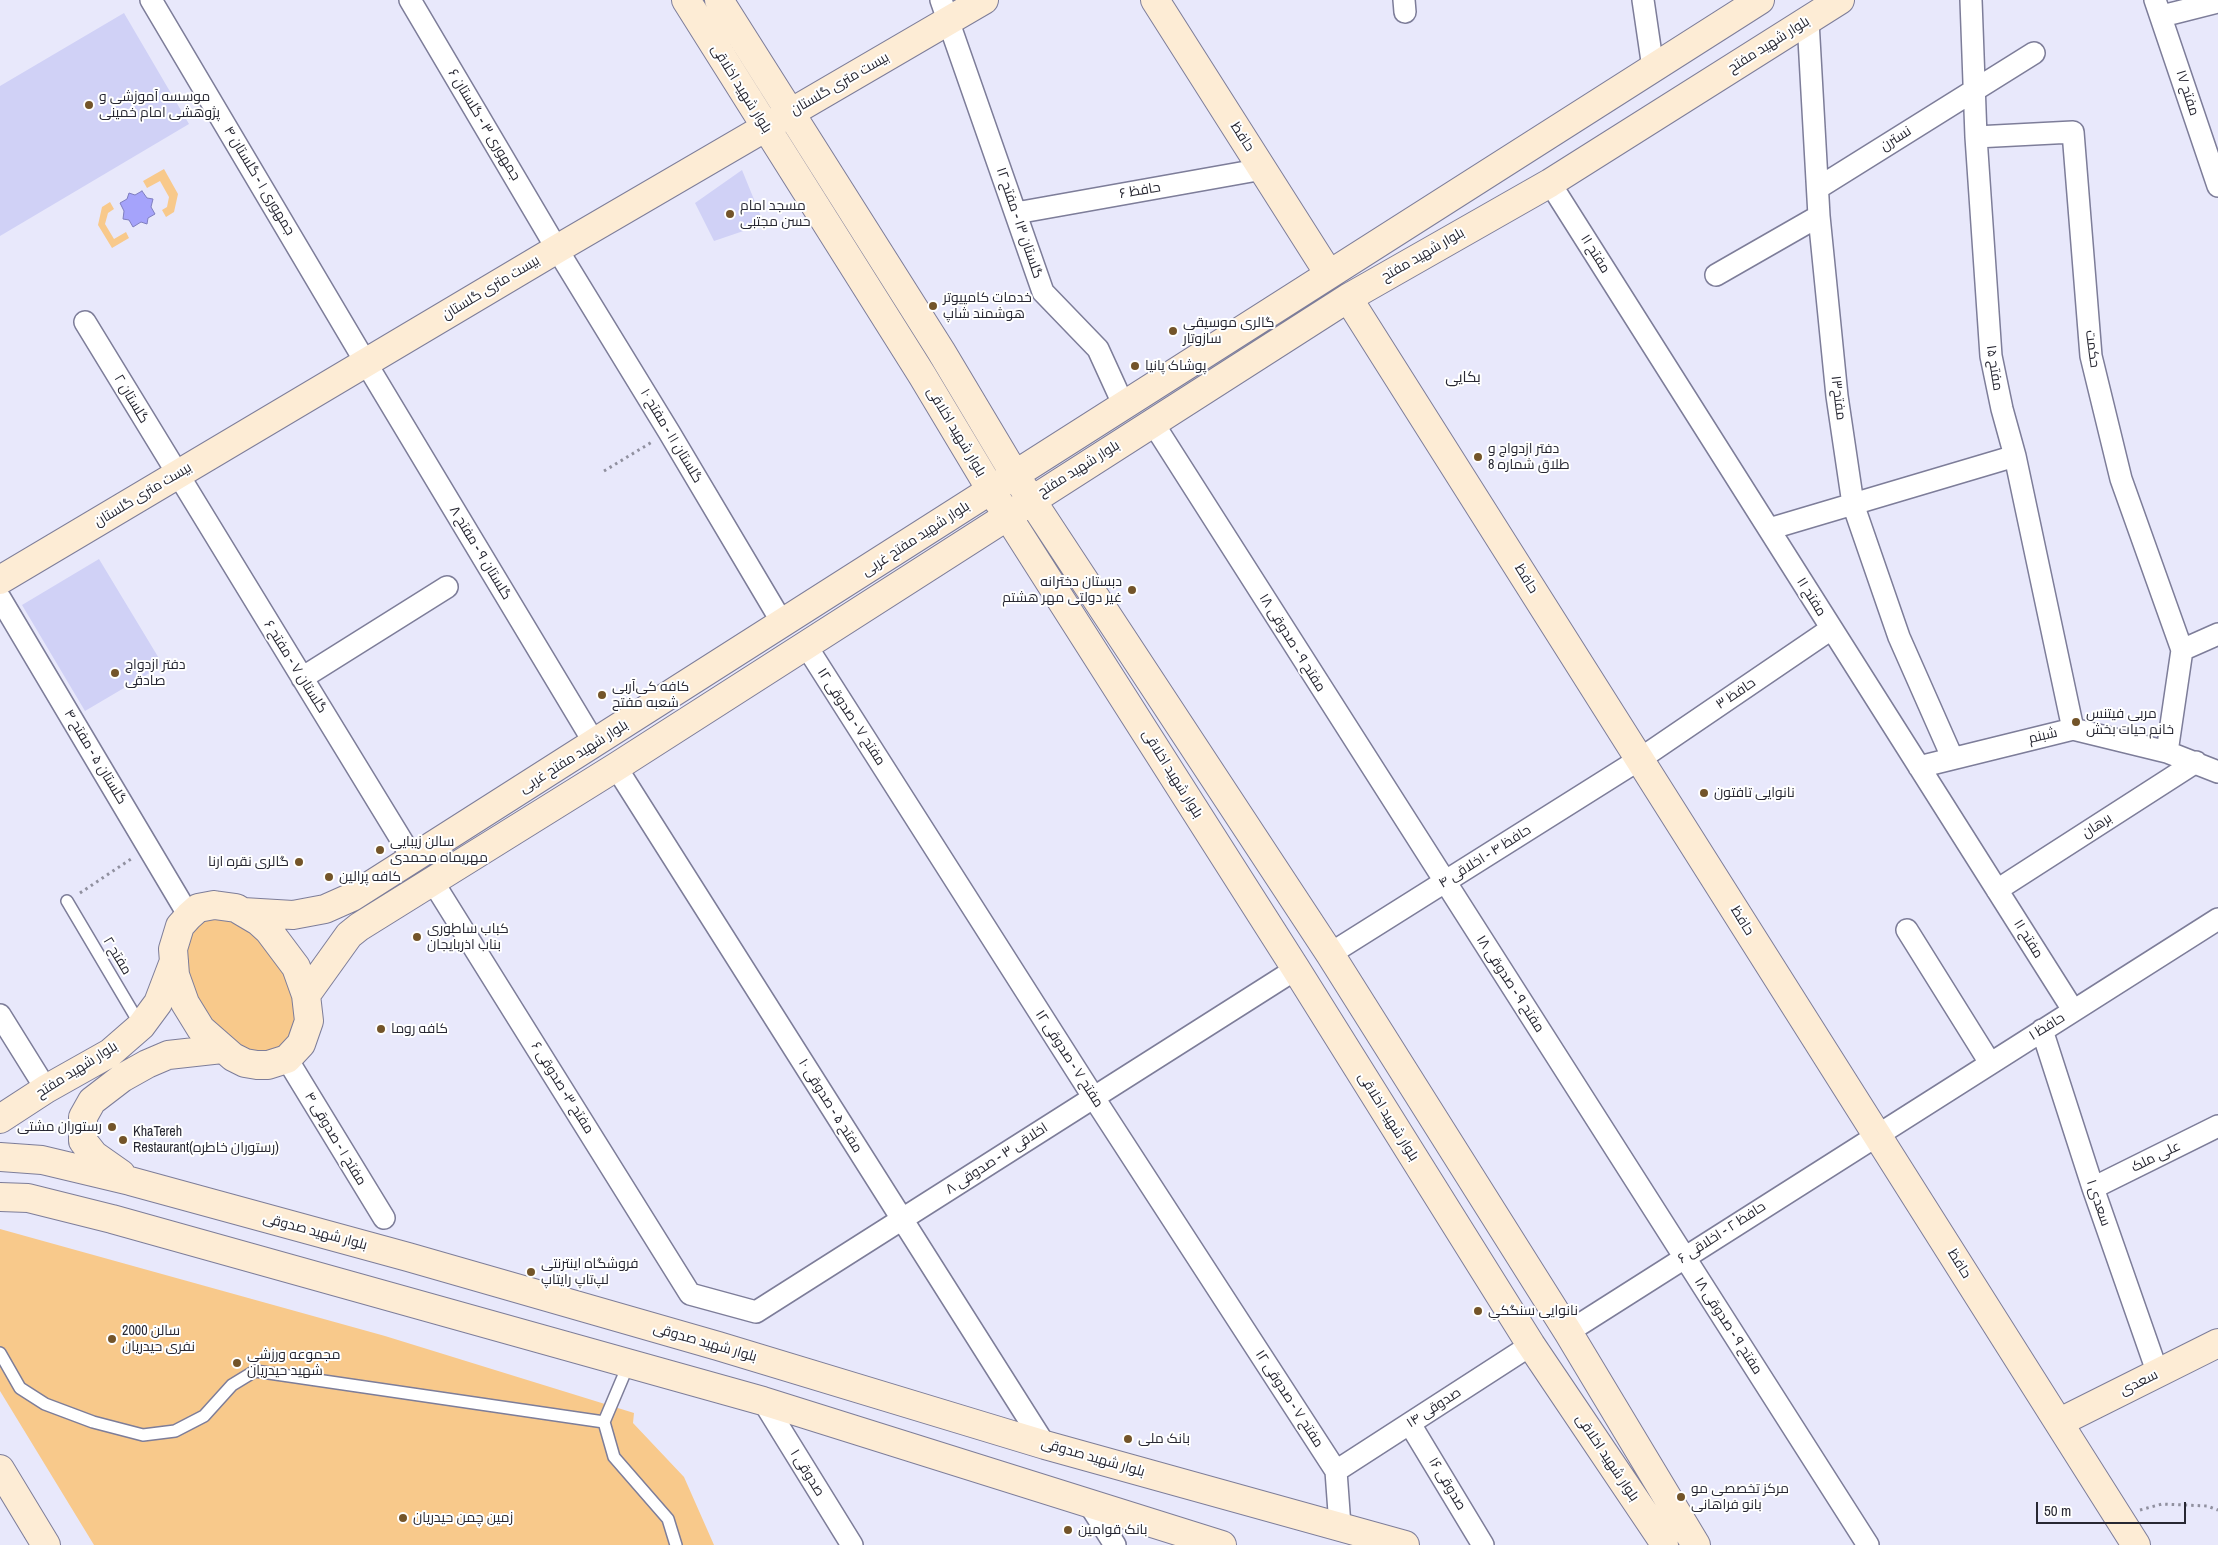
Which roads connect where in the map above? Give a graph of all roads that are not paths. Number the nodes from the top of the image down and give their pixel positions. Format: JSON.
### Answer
{"nodes":[{"id":1,"x":151,"y":0,"type":"edge"},
{"id":2,"x":410,"y":0,"type":"edge"},
{"id":3,"x":686,"y":0,"type":"edge"},
{"id":4,"x":719,"y":0,"type":"edge"},
{"id":5,"x":984,"y":0,"type":"edge"},
{"id":6,"x":1154,"y":0,"type":"edge"},
{"id":7,"x":1644,"y":0,"type":"edge"},
{"id":8,"x":1760,"y":0,"type":"edge"},
{"id":9,"x":1840,"y":0,"type":"edge"},
{"id":10,"x":1971,"y":0,"type":"edge"},
{"id":11,"x":2218,"y":2,"type":"edge"},
{"id":12,"x":2158,"y":8,"type":"edge"},
{"id":13,"x":944,"y":10,"type":"edge"},
{"id":14,"x":1808,"y":21,"type":"junction"},
{"id":15,"x":2034,"y":53,"type":"dead end"},
{"id":16,"x":1654,"y":68,"type":"junction"},
{"id":17,"x":1975,"y":89,"type":"junction"},
{"id":18,"x":791,"y":113,"type":"junction"},
{"id":19,"x":765,"y":128,"type":"junction"},
{"id":20,"x":1976,"y":137,"type":"junction"},
{"id":21,"x":1263,"y":169,"type":"junction"},
{"id":22,"x":1550,"y":183,"type":"junction"},
{"id":23,"x":2218,"y":186,"type":"edge"},
{"id":24,"x":1818,"y":188,"type":"junction"},
{"id":25,"x":1016,"y":213,"type":"junction"},
{"id":26,"x":1819,"y":216,"type":"junction"},
{"id":27,"x":557,"y":249,"type":"junction"},
{"id":28,"x":1329,"y":274,"type":"junction"},
{"id":29,"x":1716,"y":276,"type":"dead end"},
{"id":30,"x":1348,"y":298,"type":"junction"},
{"id":31,"x":85,"y":322,"type":"dead end"},
{"id":32,"x":366,"y":363,"type":"junction"},
{"id":33,"x":1124,"y":406,"type":"junction"},
{"id":34,"x":1153,"y":423,"type":"junction"},
{"id":35,"x":1051,"y":453,"type":"junction"},
{"id":36,"x":2015,"y":456,"type":"junction"},
{"id":37,"x":177,"y":475,"type":"junction"},
{"id":38,"x":1015,"y":475,"type":"junction"},
{"id":39,"x":1068,"y":476,"type":"junction"},
{"id":40,"x":991,"y":490,"type":"junction"},
{"id":41,"x":1031,"y":499,"type":"junction"},
{"id":42,"x":1853,"y":504,"type":"junction"},
{"id":43,"x":955,"y":514,"type":"junction"},
{"id":44,"x":1008,"y":514,"type":"junction"},
{"id":45,"x":1769,"y":529,"type":"junction"},
{"id":46,"x":970,"y":538,"type":"junction"},
{"id":47,"x":0,"y":580,"type":"edge"},
{"id":48,"x":447,"y":587,"type":"dead end"},
{"id":49,"x":0,"y":598,"type":"edge"},
{"id":50,"x":783,"y":624,"type":"junction"},
{"id":51,"x":1832,"y":628,"type":"junction"},
{"id":52,"x":2218,"y":634,"type":"edge"},
{"id":53,"x":805,"y":644,"type":"junction"},
{"id":54,"x":2182,"y":650,"type":"junction"},
{"id":55,"x":302,"y":678,"type":"junction"},
{"id":56,"x":2073,"y":729,"type":"junction"},
{"id":57,"x":595,"y":744,"type":"junction"},
{"id":58,"x":2167,"y":752,"type":"junction"},
{"id":59,"x":1952,"y":758,"type":"junction"},
{"id":60,"x":1640,"y":759,"type":"junction"},
{"id":61,"x":2196,"y":762,"type":"junction"},
{"id":62,"x":616,"y":767,"type":"junction"},
{"id":63,"x":1919,"y":767,"type":"junction"},
{"id":64,"x":2218,"y":772,"type":"edge"},
{"id":65,"x":413,"y":859,"type":"junction"},
{"id":66,"x":433,"y":882,"type":"junction"},
{"id":67,"x":1444,"y":882,"type":"junction"},
{"id":68,"x":1997,"y":890,"type":"junction"},
{"id":69,"x":67,"y":902,"type":"road end"},
{"id":70,"x":244,"y":912,"type":"junction"},
{"id":71,"x":190,"y":916,"type":"junction"},
{"id":72,"x":2218,"y":919,"type":"edge"},
{"id":73,"x":1907,"y":930,"type":"dead end"},
{"id":74,"x":1330,"y":954,"type":"junction"},
{"id":75,"x":174,"y":961,"type":"junction"},
{"id":76,"x":1296,"y":969,"type":"junction"},
{"id":77,"x":306,"y":995,"type":"junction"},
{"id":78,"x":2073,"y":1010,"type":"junction"},
{"id":79,"x":0,"y":1015,"type":"edge"},
{"id":80,"x":141,"y":1026,"type":"junction"},
{"id":81,"x":2042,"y":1030,"type":"junction"},
{"id":82,"x":222,"y":1049,"type":"junction"},
{"id":83,"x":287,"y":1059,"type":"junction"},
{"id":84,"x":1990,"y":1063,"type":"junction"},
{"id":85,"x":46,"y":1090,"type":"junction"},
{"id":86,"x":1094,"y":1098,"type":"junction"},
{"id":87,"x":0,"y":1118,"type":"edge"},
{"id":88,"x":2218,"y":1126,"type":"edge"},
{"id":89,"x":1877,"y":1135,"type":"junction"},
{"id":90,"x":0,"y":1158,"type":"edge"},
{"id":91,"x":130,"y":1181,"type":"junction"},
{"id":92,"x":2093,"y":1188,"type":"junction"},
{"id":93,"x":0,"y":1197,"type":"edge"},
{"id":94,"x":384,"y":1218,"type":"dead end"},
{"id":95,"x":903,"y":1220,"type":"junction"},
{"id":96,"x":1684,"y":1258,"type":"junction"},
{"id":97,"x":690,"y":1294,"type":"joint"},
{"id":98,"x":1568,"y":1332,"type":"junction"},
{"id":99,"x":1531,"y":1345,"type":"junction"},
{"id":100,"x":2216,"y":1351,"type":"edge"},
{"id":101,"x":0,"y":1353,"type":"edge"},
{"id":102,"x":628,"y":1363,"type":"junction"},
{"id":103,"x":2158,"y":1374,"type":"junction"},
{"id":104,"x":763,"y":1401,"type":"junction"},
{"id":105,"x":604,"y":1422,"type":"junction"},
{"id":106,"x":2060,"y":1422,"type":"junction"},
{"id":107,"x":1410,"y":1424,"type":"junction"},
{"id":108,"x":1045,"y":1445,"type":"junction"},
{"id":109,"x":0,"y":1469,"type":"edge"},
{"id":110,"x":1336,"y":1471,"type":"junction"},
{"id":111,"x":1089,"y":1504,"type":"junction"},
{"id":112,"x":1340,"y":1526,"type":"junction"},
{"id":113,"x":46,"y":1545,"type":"edge"},
{"id":114,"x":676,"y":1545,"type":"edge"},
{"id":115,"x":852,"y":1545,"type":"edge"},
{"id":116,"x":1115,"y":1545,"type":"edge"},
{"id":117,"x":1222,"y":1545,"type":"edge"},
{"id":118,"x":1405,"y":1545,"type":"edge"},
{"id":119,"x":1483,"y":1545,"type":"edge"},
{"id":120,"x":1664,"y":1545,"type":"edge"},
{"id":121,"x":1696,"y":1545,"type":"edge"},
{"id":122,"x":1868,"y":1545,"type":"edge"},
{"id":123,"x":2136,"y":1545,"type":"edge"}],
"edges":[{"from":1,"to":32,"type":"street","name":"جمهوری ۱ - گلستان ۴"},
{"from":2,"to":27,"type":"street","name":"جمهوری ۳ - گلستان ۶"},
{"from":3,"to":19,"type":"main road","name":"بلوار شهید اخلاقی"},
{"from":4,"to":18,"type":"main road","name":"بلوار شهید اخلاقی"},
{"from":5,"to":13,"type":"main road","name":"بیست متری گلستان"},
{"from":6,"to":21,"type":"main road","name":"حافظ"},
{"from":7,"to":16,"type":"street"},
{"from":8,"to":16,"type":"main road","name":"بلوار شهید مفتح"},
{"from":9,"to":14,"type":"main road","name":"بلوار شهید مفتح"},
{"from":10,"to":17,"type":"street","name":"مفتح ۱۵"},
{"from":11,"to":12,"type":"street"},
{"from":12,"to":23,"type":"street","name":"مفتح ۱۷"},
{"from":13,"to":18,"type":"main road","name":"بیست متری گلستان"},
{"from":13,"to":25,"type":"street","name":"گلستان ۱۳ - مفتح ۱۲"},
{"from":14,"to":22,"type":"main road","name":"بلوار شهید مفتح"},
{"from":14,"to":24,"type":"street","name":"مفتح۱۳"},
{"from":15,"to":17,"type":"street","name":"نسترن"},
{"from":16,"to":28,"type":"main road","name":"بلوار شهید مفتح"},
{"from":17,"to":20,"type":"street","name":"مفتح ۱۵"},
{"from":17,"to":24,"type":"street","name":"نسترن"},
{"from":18,"to":19,"type":"main road","name":"بیست متری گلستان"},
{"from":18,"to":38,"type":"main road","name":"بلوار شهید اخلاقی"},
{"from":19,"to":27,"type":"main road","name":"بیست متری گلستان"},
{"from":19,"to":40,"type":"main road","name":"بلوار شهید اخلاقی"},
{"from":20,"to":36,"type":"street","name":"مفتح ۱۵"},
{"from":20,"to":54,"type":"street","name":"حکمت"},
{"from":21,"to":25,"type":"street","name":"حافظ ۶"},
{"from":21,"to":28,"type":"main road","name":"حافظ"},
{"from":22,"to":30,"type":"main road","name":"بلوار شهید مفتح"},
{"from":22,"to":45,"type":"street","name":"مفتح ۱۱"},
{"from":24,"to":26,"type":"street","name":"مفتح۱۳"},
{"from":25,"to":33,"type":"street","name":"گلستان ۱۳ - مفتح ۱۲"},
{"from":26,"to":29,"type":"street"},
{"from":26,"to":42,"type":"street","name":"مفتح۱۳"},
{"from":27,"to":32,"type":"main road","name":"بیست متری گلستان"},
{"from":27,"to":50,"type":"street","name":"گلستان ۱۱ - مفتح ۱۰"},
{"from":28,"to":33,"type":"main road","name":"بلوار شهید مفتح"},
{"from":30,"to":34,"type":"main road","name":"بلوار شهید مفتح"},
{"from":30,"to":60,"type":"main road","name":"حافظ"},
{"from":31,"to":37,"type":"street","name":"گلستان ۲"},
{"from":32,"to":37,"type":"main road","name":"بیست متری گلستان"},
{"from":32,"to":57,"type":"street","name":"گلستان ۹ - مفتح ۸"},
{"from":33,"to":35,"type":"main road","name":"بلوار شهید مفتح"},
{"from":34,"to":39,"type":"main road","name":"بلوار شهید مفتح"},
{"from":34,"to":67,"type":"street","name":"مفتح ۹ - صدوقی ۱۸"},
{"from":35,"to":38,"type":"main road","name":"بلوار شهید مفتح"},
{"from":35,"to":39,"type":"main road"},
{"from":36,"to":42,"type":"street"},
{"from":36,"to":56,"type":"street","name":"مفتح ۱۵"},
{"from":37,"to":47,"type":"main road","name":"بیست متری گلستان"},
{"from":37,"to":55,"type":"street","name":"گلستان ۷ - مفتح ۶"},
{"from":38,"to":40,"type":"main road","name":"بلوار شهید مفتح"},
{"from":38,"to":41,"type":"main road","name":"بلوار شهید اخلاقی"},
{"from":39,"to":41,"type":"main road","name":"بلوار شهید مفتح"},
{"from":40,"to":43,"type":"main road","name":"بلوار شهید مفتح غربی"},
{"from":40,"to":44,"type":"main road","name":"بلوار شهید اخلاقی"},
{"from":41,"to":44,"type":"main road","name":"بلوار شهید مفتح"},
{"from":41,"to":74,"type":"main road","name":"بلوار شهید اخلاقی"},
{"from":42,"to":45,"type":"street"},
{"from":42,"to":59,"type":"street","name":"مفتح۱۳"},
{"from":43,"to":46,"type":"main road"},
{"from":43,"to":50,"type":"main road","name":"بلوار شهید مفتح غربی"},
{"from":44,"to":46,"type":"main road","name":"بلوار شهید مفتح غربی"},
{"from":44,"to":76,"type":"main road","name":"بلوار شهید اخلاقی"},
{"from":45,"to":51,"type":"street","name":"مفتح ۱۱"},
{"from":46,"to":53,"type":"main road","name":"بلوار شهید مفتح غربی"},
{"from":48,"to":55,"type":"street"},
{"from":49,"to":71,"type":"street","name":"گلستان ۵ - مفتح ۴"},
{"from":50,"to":57,"type":"main road","name":"بلوار شهید مفتح غربی"},
{"from":51,"to":60,"type":"street","name":"حافظ ۳"},
{"from":51,"to":63,"type":"street","name":"مفتح ۱۱"},
{"from":52,"to":54,"type":"street"},
{"from":53,"to":62,"type":"main road","name":"بلوار شهید مفتح غربی"},
{"from":53,"to":86,"type":"street","name":"مفتح ۷ - صدوقی ۱۲"},
{"from":54,"to":58,"type":"street"},
{"from":55,"to":65,"type":"street","name":"گلستان ۷ - مفتح ۶"},
{"from":56,"to":58,"type":"street","name":"شبنم"},
{"from":56,"to":59,"type":"street","name":"شبنم"},
{"from":57,"to":65,"type":"main road","name":"بلوار شهید مفتح غربی"},
{"from":58,"to":61,"type":"street","name":"شبنم"},
{"from":59,"to":63,"type":"street","name":"شبنم"},
{"from":60,"to":67,"type":"street","name":"حافظ ۴ - اخلاقی ۴"},
{"from":60,"to":89,"type":"main road","name":"حافظ"},
{"from":61,"to":64,"type":"street","name":"شبنم"},
{"from":61,"to":68,"type":"street","name":"برهان"},
{"from":62,"to":66,"type":"main road","name":"بلوار شهید مفتح غربی"},
{"from":62,"to":95,"type":"street","name":"مفتح ۵ - صدوقی ۱۰"},
{"from":63,"to":68,"type":"street","name":"مفتح ۱۱"},
{"from":65,"to":70,"type":"main road","name":"بلوار شهید مفتح غربی"},
{"from":66,"to":77,"type":"main road","name":"بلوار شهید مفتح غربی"},
{"from":66,"to":97,"type":"street","name":"مفتح ۳- صدوقی ۶"},
{"from":67,"to":74,"type":"street","name":"حافظ ۴ - اخلاقی ۴"},
{"from":67,"to":96,"type":"street","name":"مفتح ۹ - صدوقی ۱۸"},
{"from":68,"to":78,"type":"street","name":"مفتح ۱۱"},
{"from":69,"to":80,"type":"lane","name":"مفتح ۲"},
{"from":70,"to":71,"type":"main road"},
{"from":70,"to":77,"type":"main road"},
{"from":71,"to":75,"type":"main road"},
{"from":72,"to":78,"type":"street","name":"حافظ ۱"},
{"from":73,"to":84,"type":"street"},
{"from":74,"to":98,"type":"main road","name":"بلوار شهید اخلاقی"},
{"from":75,"to":80,"type":"main road","name":"بلوار شهید مفتح"},
{"from":75,"to":82,"type":"main road"},
{"from":76,"to":86,"type":"street","name":"اخلاقی ۳ - صدوقی ۸"},
{"from":76,"to":99,"type":"main road","name":"بلوار شهید اخلاقی"},
{"from":77,"to":83,"type":"main road"},
{"from":78,"to":81,"type":"street","name":"حافظ ۱"},
{"from":79,"to":85,"type":"street"},
{"from":80,"to":85,"type":"main road","name":"بلوار شهید مفتح"},
{"from":81,"to":84,"type":"street","name":"حافظ ۱"},
{"from":81,"to":92,"type":"street","name":"سعدی ۱"},
{"from":82,"to":83,"type":"main road"},
{"from":82,"to":91,"type":"main road"},
{"from":83,"to":94,"type":"street","name":"مفتح ۱ - صدوقی ۴"},
{"from":84,"to":89,"type":"street","name":"حافظ ۱"},
{"from":85,"to":87,"type":"main road","name":"بلوار شهید مفتح"},
{"from":86,"to":95,"type":"street","name":"اخلاقی ۳ - صدوقی ۸"},
{"from":86,"to":110,"type":"street","name":"مفتح ۷ - صدوقی ۱۲"},
{"from":88,"to":92,"type":"street","name":"علی ملک"},
{"from":89,"to":96,"type":"street","name":"حافظ ۲ - اخلاقی ۶"},
{"from":89,"to":106,"type":"main road","name":"حافظ"},
{"from":90,"to":91,"type":"main road","name":"بلوار شهید صدوقی"},
{"from":91,"to":108,"type":"main road","name":"بلوار شهید صدوقی"},
{"from":92,"to":103,"type":"street","name":"سعدی ۱"},
{"from":93,"to":102,"type":"main road"},
{"from":95,"to":97,"type":"street","name":"اخلاقی ۳ - صدوقی ۸"},
{"from":95,"to":108,"type":"street","name":"مفتح ۵ - صدوقی ۱۰"},
{"from":96,"to":98,"type":"street","name":"حافظ ۲ - اخلاقی ۶"},
{"from":96,"to":122,"type":"street","name":"مفتح ۹ - صدوقی ۱۸"},
{"from":98,"to":121,"type":"main road","name":"بلوار شهید اخلاقی"},
{"from":99,"to":107,"type":"street","name":"صدوقی ۱۴"},
{"from":99,"to":120,"type":"main road","name":"بلوار شهید اخلاقی"},
{"from":100,"to":103,"type":"main road","name":"سعدی"},
{"from":101,"to":105,"type":"lane"},
{"from":102,"to":104,"type":"main road"},
{"from":102,"to":105,"type":"lane"},
{"from":103,"to":106,"type":"main road","name":"سعدی"},
{"from":104,"to":111,"type":"main road"},
{"from":104,"to":115,"type":"street","name":"صدوقی ۱"},
{"from":105,"to":114,"type":"lane"},
{"from":106,"to":123,"type":"main road","name":"حافظ"},
{"from":107,"to":110,"type":"street","name":"صدوقی ۱۴"},
{"from":107,"to":119,"type":"street","name":"صدوقی ۱۶"},
{"from":108,"to":112,"type":"main road","name":"بلوار شهید صدوقی"},
{"from":109,"to":113,"type":"main road"},
{"from":110,"to":112,"type":"street"},
{"from":111,"to":116,"type":"street"},
{"from":111,"to":117,"type":"main road"},
{"from":112,"to":118,"type":"main road","name":"بلوار شهید صدوقی"}]}
